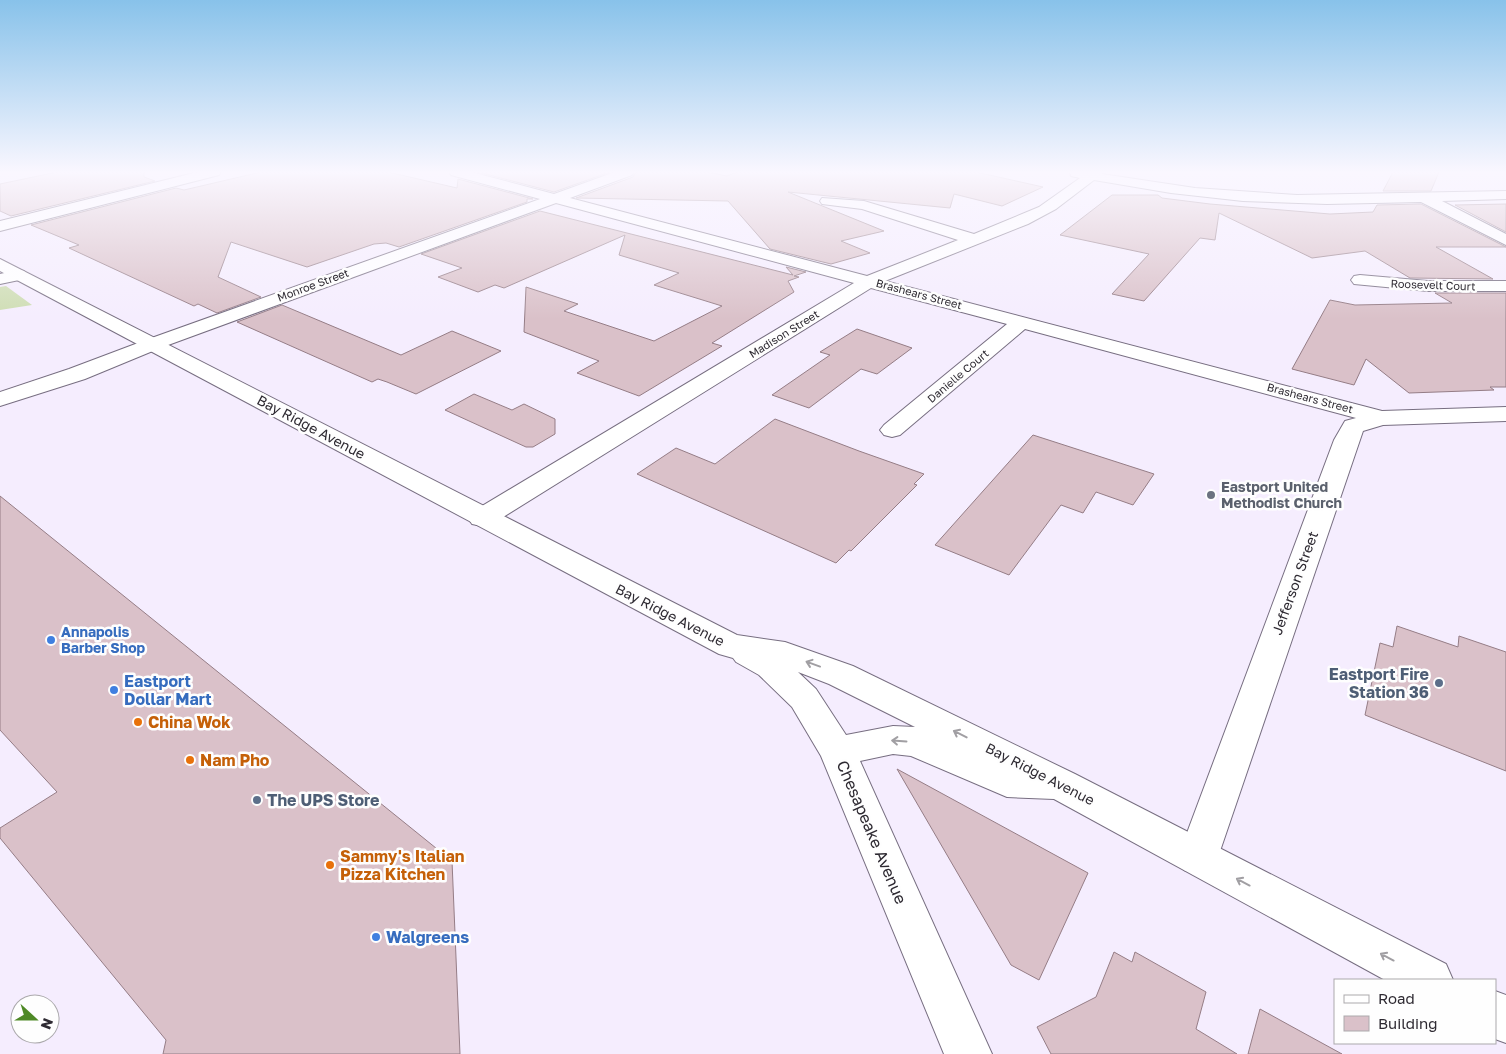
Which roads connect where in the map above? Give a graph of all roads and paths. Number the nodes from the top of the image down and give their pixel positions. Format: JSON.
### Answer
{"nodes":[{"id":1,"x":19,"y":221,"type":"edge"},
{"id":2,"x":490,"y":221,"type":"edge"},
{"id":3,"x":643,"y":221,"type":"edge"},
{"id":4,"x":915,"y":221,"type":"edge"},
{"id":5,"x":1018,"y":221,"type":"edge"},
{"id":6,"x":1470,"y":221,"type":"edge"},
{"id":7,"x":0,"y":226,"type":"edge"},
{"id":8,"x":975,"y":240,"type":"junction"},
{"id":9,"x":1506,"y":240,"type":"edge"},
{"id":10,"x":0,"y":264,"type":"edge"},
{"id":11,"x":18,"y":275,"type":"junction"},
{"id":12,"x":0,"y":279,"type":"edge"},
{"id":13,"x":870,"y":280,"type":"junction"},
{"id":14,"x":1360,"y":280,"type":"dead end"},
{"id":15,"x":1506,"y":286,"type":"edge"},
{"id":16,"x":1023,"y":321,"type":"junction"},
{"id":17,"x":153,"y":344,"type":"junction"},
{"id":18,"x":0,"y":399,"type":"edge"},
{"id":19,"x":1506,"y":414,"type":"edge"},
{"id":20,"x":1382,"y":418,"type":"junction"},
{"id":21,"x":892,"y":430,"type":"dead end"},
{"id":22,"x":482,"y":518,"type":"junction"},
{"id":23,"x":730,"y":646,"type":"junction"},
{"id":24,"x":837,"y":751,"type":"junction"},
{"id":25,"x":1062,"y":785,"type":"junction"},
{"id":26,"x":1198,"y":858,"type":"junction"},
{"id":27,"x":1428,"y":979,"type":"edge"},
{"id":28,"x":968,"y":1054,"type":"edge"}],
"edges":[{"from":1,"to":7,"type":"street"},
{"from":2,"to":17,"type":"street","name":"Monroe Street"},
{"from":3,"to":13,"type":"street","name":"Brashears Street"},
{"from":4,"to":8,"type":"street"},
{"from":5,"to":8,"type":"street","name":"Madison Street"},
{"from":6,"to":9,"type":"street"},
{"from":8,"to":13,"type":"street","name":"Madison Street"},
{"from":10,"to":11,"type":"street","name":"Bay Ridge Avenue"},
{"from":11,"to":12,"type":"street"},
{"from":11,"to":17,"type":"street","name":"Bay Ridge Avenue"},
{"from":13,"to":16,"type":"street","name":"Brashears Street"},
{"from":13,"to":22,"type":"street","name":"Madison Street"},
{"from":14,"to":15,"type":"street","name":"Roosevelt Court"},
{"from":16,"to":20,"type":"street","name":"Brashears Street"},
{"from":16,"to":21,"type":"street","name":"Danielle Court"},
{"from":17,"to":18,"type":"street","name":"Monroe Street"},
{"from":17,"to":22,"type":"street","name":"Bay Ridge Avenue"},
{"from":19,"to":20,"type":"street","name":"Jefferson Street"},
{"from":20,"to":26,"type":"street","name":"Jefferson Street"},
{"from":22,"to":23,"type":"street","name":"Bay Ridge Avenue"},
{"from":23,"to":24,"type":"street","name":"Chesapeake Avenue"},
{"from":25,"to":23,"type":"street","name":"Bay Ridge Avenue","one_way":true},
{"from":25,"to":24,"type":"street","one_way":true},
{"from":24,"to":28,"type":"street","name":"Chesapeake Avenue"},
{"from":25,"to":26,"type":"street","name":"Bay Ridge Avenue"},
{"from":27,"to":26,"type":"street","name":"Bay Ridge Avenue","one_way":true}]}
